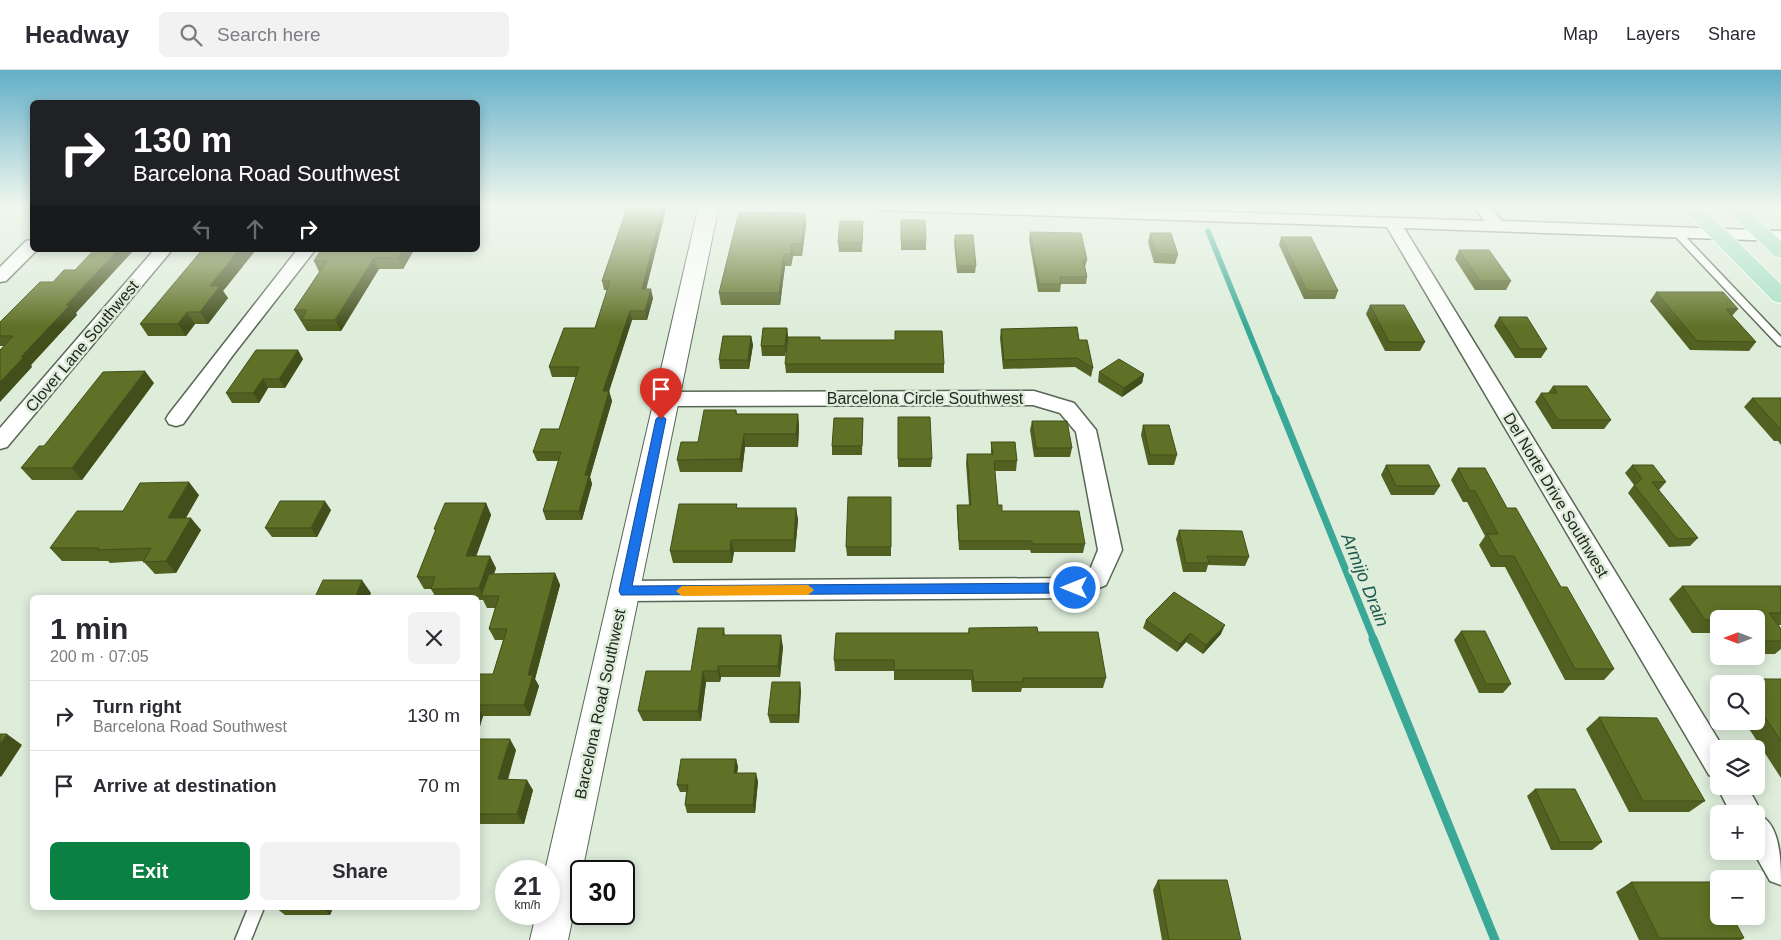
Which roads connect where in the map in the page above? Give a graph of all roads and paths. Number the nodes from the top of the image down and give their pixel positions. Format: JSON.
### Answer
{"nodes":[{"id":1,"x":700,"y":246,"type":"edge"},
{"id":2,"x":1407,"y":246,"type":"edge"},
{"id":3,"x":1690,"y":246,"type":"edge"},
{"id":4,"x":1730,"y":246,"type":"edge"},
{"id":5,"x":30,"y":247,"type":"edge"},
{"id":6,"x":161,"y":252,"type":"edge"},
{"id":7,"x":304,"y":252,"type":"edge"},
{"id":8,"x":0,"y":277,"type":"edge"},
{"id":9,"x":1781,"y":296,"type":"edge"},
{"id":10,"x":1781,"y":343,"type":"edge"},
{"id":11,"x":665,"y":399,"type":"junction"},
{"id":12,"x":176,"y":419,"type":"dead end"},
{"id":13,"x":0,"y":442,"type":"edge"},
{"id":14,"x":625,"y":591,"type":"junction"},
{"id":15,"x":1710,"y":751,"type":"edge"},
{"id":16,"x":1765,"y":843,"type":"edge"},
{"id":17,"x":1781,"y":870,"type":"edge"},
{"id":18,"x":255,"y":910,"type":"edge"},
{"id":19,"x":243,"y":940,"type":"edge"},
{"id":20,"x":549,"y":940,"type":"edge"}],
"edges":[{"from":1,"to":11,"type":"street","name":"Barcelona Road Southwest"},
{"from":2,"to":15,"type":"street","name":"Del Norte Drive Southwest"},
{"from":3,"to":10,"type":"lane"},
{"from":4,"to":9,"type":"main road"},
{"from":5,"to":8,"type":"street"},
{"from":6,"to":13,"type":"street","name":"Clover Lane Southwest"},
{"from":7,"to":12,"type":"street"},
{"from":11,"to":14,"type":"street","name":"Barcelona Road Southwest"},
{"from":11,"to":14,"type":"street","name":"Barcelona Circle Southwest"},
{"from":14,"to":20,"type":"street","name":"Barcelona Road Southwest"},
{"from":16,"to":17,"type":"street"},
{"from":18,"to":19,"type":"lane"}]}
